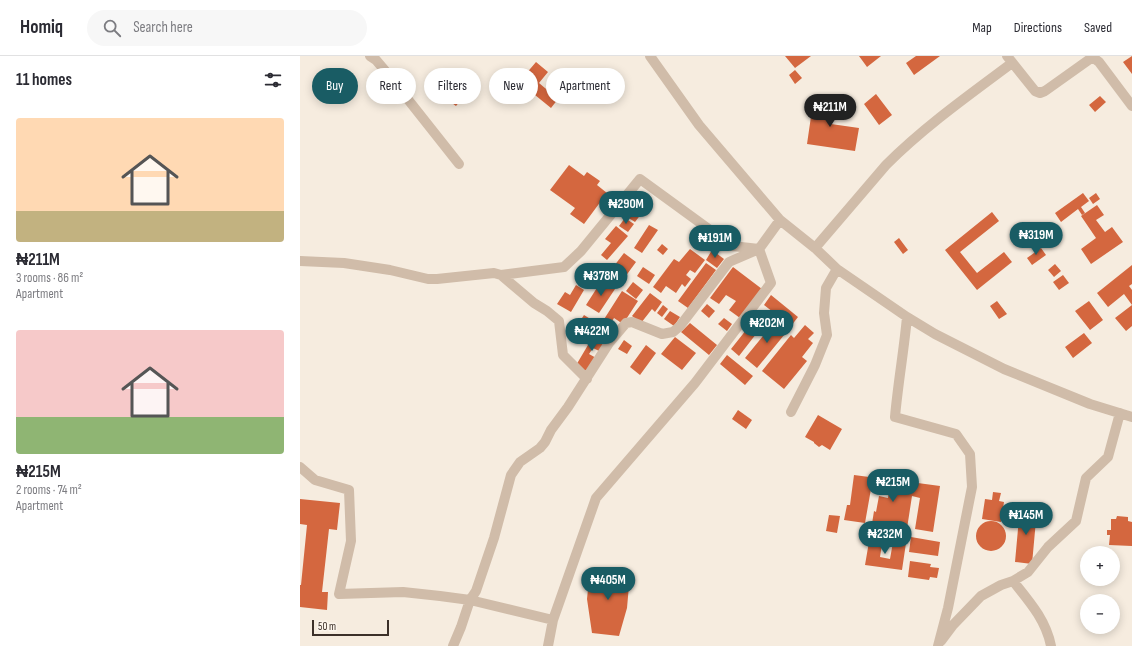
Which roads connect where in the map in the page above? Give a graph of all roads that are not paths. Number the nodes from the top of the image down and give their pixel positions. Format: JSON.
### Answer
{"nodes":[{"id":1,"x":370,"y":56,"type":"edge"},
{"id":2,"x":650,"y":56,"type":"edge"},
{"id":3,"x":1010,"y":59,"type":"edge"},
{"id":4,"x":1132,"y":106,"type":"edge"},
{"id":5,"x":459,"y":164,"type":"dead end"},
{"id":6,"x":780,"y":220,"type":"junction"},
{"id":7,"x":815,"y":248,"type":"junction"},
{"id":8,"x":759,"y":249,"type":"junction"},
{"id":9,"x":300,"y":261,"type":"edge"},
{"id":10,"x":837,"y":269,"type":"junction"},
{"id":11,"x":501,"y":275,"type":"junction"},
{"id":12,"x":907,"y":317,"type":"junction"},
{"id":13,"x":587,"y":379,"type":"junction"},
{"id":14,"x":791,"y":412,"type":"dead end"},
{"id":15,"x":1120,"y":413,"type":"junction"},
{"id":16,"x":1132,"y":416,"type":"edge"},
{"id":17,"x":300,"y":467,"type":"edge"},
{"id":18,"x":1013,"y":582,"type":"junction"},
{"id":19,"x":470,"y":600,"type":"junction"},
{"id":20,"x":553,"y":620,"type":"junction"},
{"id":21,"x":453,"y":646,"type":"edge"},
{"id":22,"x":548,"y":646,"type":"edge"},
{"id":23,"x":938,"y":646,"type":"edge"},
{"id":24,"x":1050,"y":646,"type":"edge"}],
"edges":[{"from":1,"to":5,"type":"street"},
{"from":2,"to":6,"type":"street"},
{"from":3,"to":4,"type":"street"},
{"from":3,"to":7,"type":"street"},
{"from":6,"to":7,"type":"street"},
{"from":6,"to":8,"type":"street"},
{"from":7,"to":10,"type":"street"},
{"from":8,"to":11,"type":"street"},
{"from":8,"to":13,"type":"street"},
{"from":8,"to":20,"type":"street"},
{"from":9,"to":11,"type":"street"},
{"from":10,"to":12,"type":"street"},
{"from":10,"to":14,"type":"street"},
{"from":11,"to":13,"type":"street"},
{"from":12,"to":15,"type":"street"},
{"from":12,"to":23,"type":"street"},
{"from":13,"to":19,"type":"street"},
{"from":15,"to":16,"type":"street"},
{"from":15,"to":18,"type":"street"},
{"from":17,"to":19,"type":"street"},
{"from":18,"to":23,"type":"street"},
{"from":18,"to":24,"type":"street"},
{"from":19,"to":20,"type":"street"},
{"from":19,"to":21,"type":"street"},
{"from":20,"to":22,"type":"street"}]}
